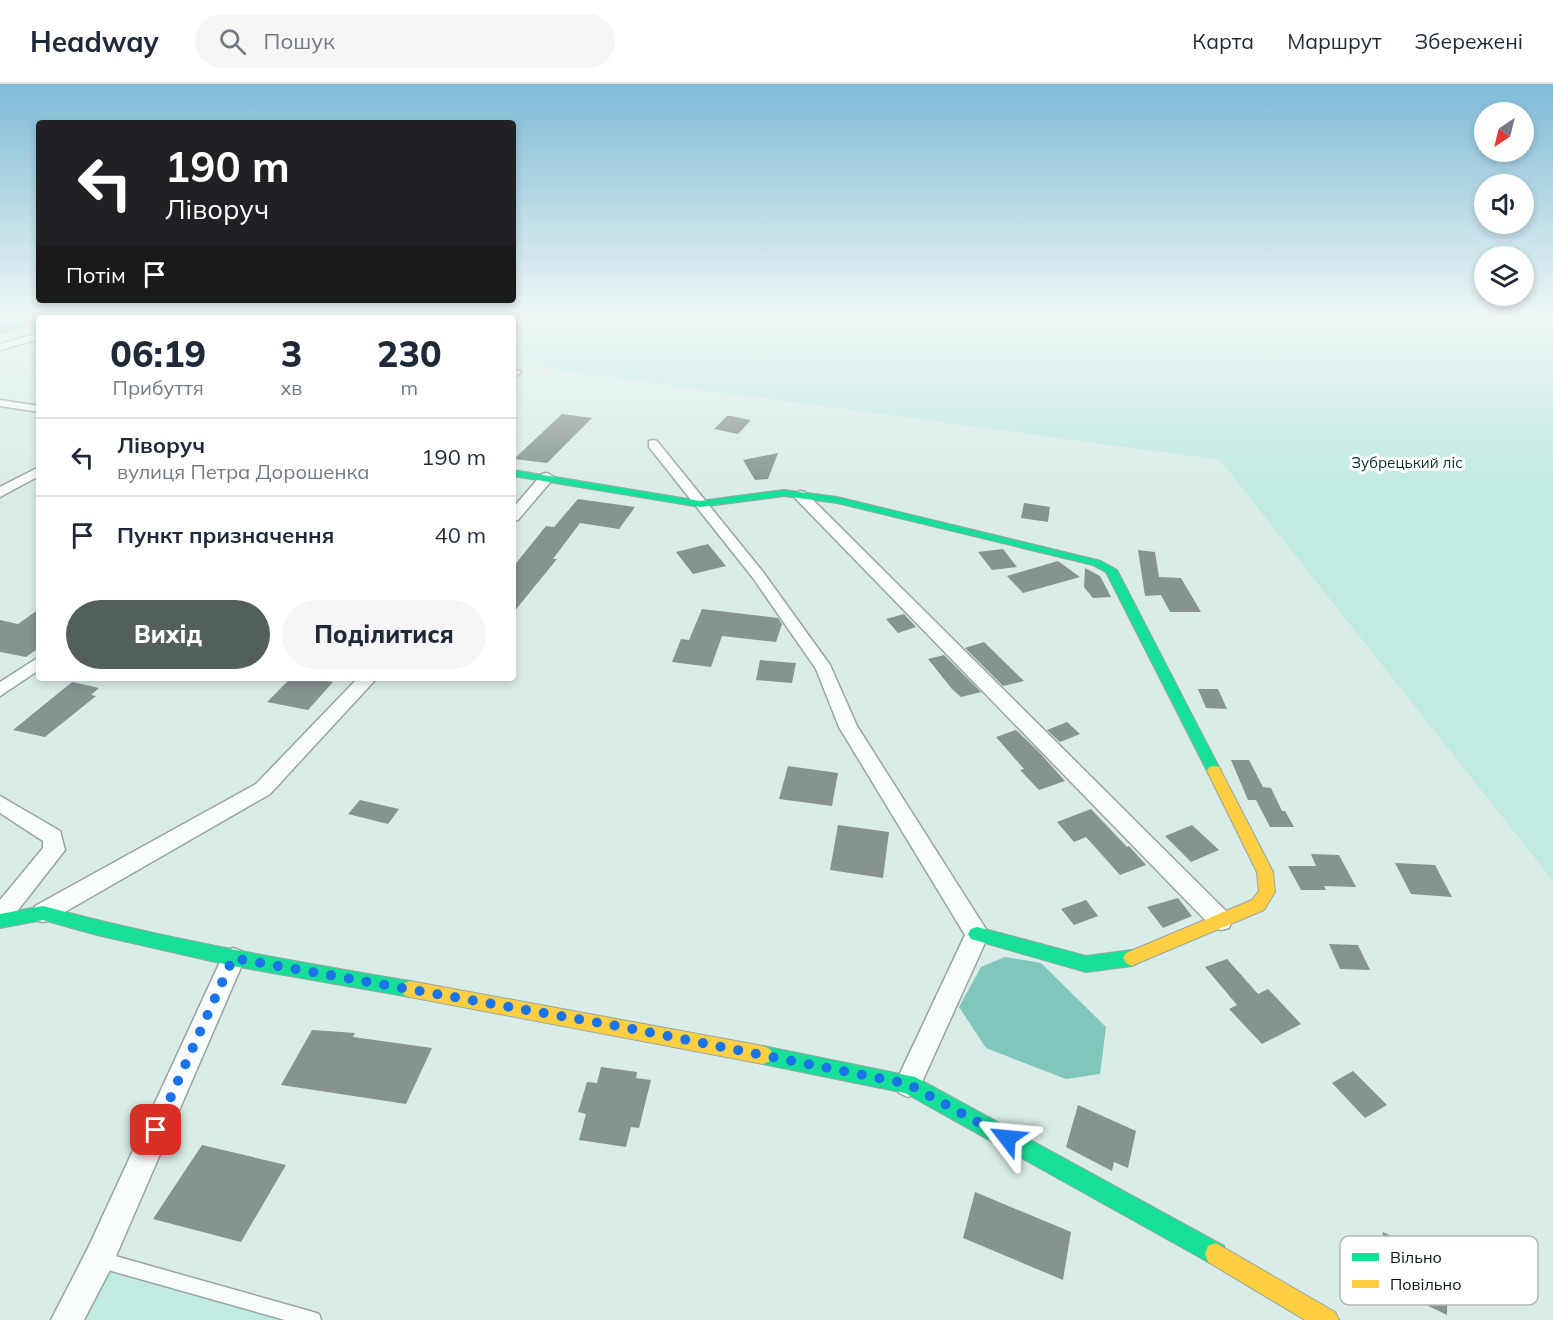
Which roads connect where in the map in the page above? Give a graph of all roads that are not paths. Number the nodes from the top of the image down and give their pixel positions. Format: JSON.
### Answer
{"nodes":[{"id":1,"x":0,"y":403,"type":"edge"},
{"id":2,"x":36,"y":409,"type":"edge"},
{"id":3,"x":653,"y":444,"type":"dead end"},
{"id":4,"x":36,"y":473,"type":"edge"},
{"id":5,"x":516,"y":473,"type":"edge"},
{"id":6,"x":547,"y":477,"type":"junction"},
{"id":7,"x":0,"y":494,"type":"edge"},
{"id":8,"x":800,"y":495,"type":"junction"},
{"id":9,"x":699,"y":504,"type":"junction"},
{"id":10,"x":516,"y":513,"type":"edge"},
{"id":11,"x":36,"y":664,"type":"edge"},
{"id":12,"x":365,"y":681,"type":"edge"},
{"id":13,"x":0,"y":690,"type":"edge"},
{"id":14,"x":0,"y":803,"type":"edge"},
{"id":15,"x":43,"y":913,"type":"junction"},
{"id":16,"x":0,"y":916,"type":"edge"},
{"id":17,"x":0,"y":921,"type":"edge"},
{"id":18,"x":1221,"y":921,"type":"junction"},
{"id":19,"x":977,"y":934,"type":"junction"},
{"id":20,"x":233,"y":958,"type":"junction"},
{"id":21,"x":908,"y":1084,"type":"junction"},
{"id":22,"x":99,"y":1260,"type":"junction"},
{"id":23,"x":67,"y":1320,"type":"edge"},
{"id":24,"x":312,"y":1320,"type":"edge"},
{"id":25,"x":1327,"y":1320,"type":"edge"}],
"edges":[{"from":1,"to":2,"type":"street"},
{"from":3,"to":9,"type":"street"},
{"from":4,"to":7,"type":"street"},
{"from":5,"to":6,"type":"street"},
{"from":6,"to":9,"type":"street"},
{"from":6,"to":10,"type":"street"},
{"from":8,"to":9,"type":"street"},
{"from":8,"to":18,"type":"street"},
{"from":8,"to":18,"type":"street"},
{"from":9,"to":19,"type":"street"},
{"from":11,"to":13,"type":"street"},
{"from":12,"to":15,"type":"street"},
{"from":14,"to":16,"type":"street"},
{"from":15,"to":17,"type":"street"},
{"from":15,"to":20,"type":"street"},
{"from":18,"to":19,"type":"street"},
{"from":19,"to":21,"type":"street"},
{"from":20,"to":21,"type":"street"},
{"from":20,"to":22,"type":"street"},
{"from":21,"to":25,"type":"street"},
{"from":22,"to":23,"type":"street"},
{"from":22,"to":24,"type":"lane"}]}
